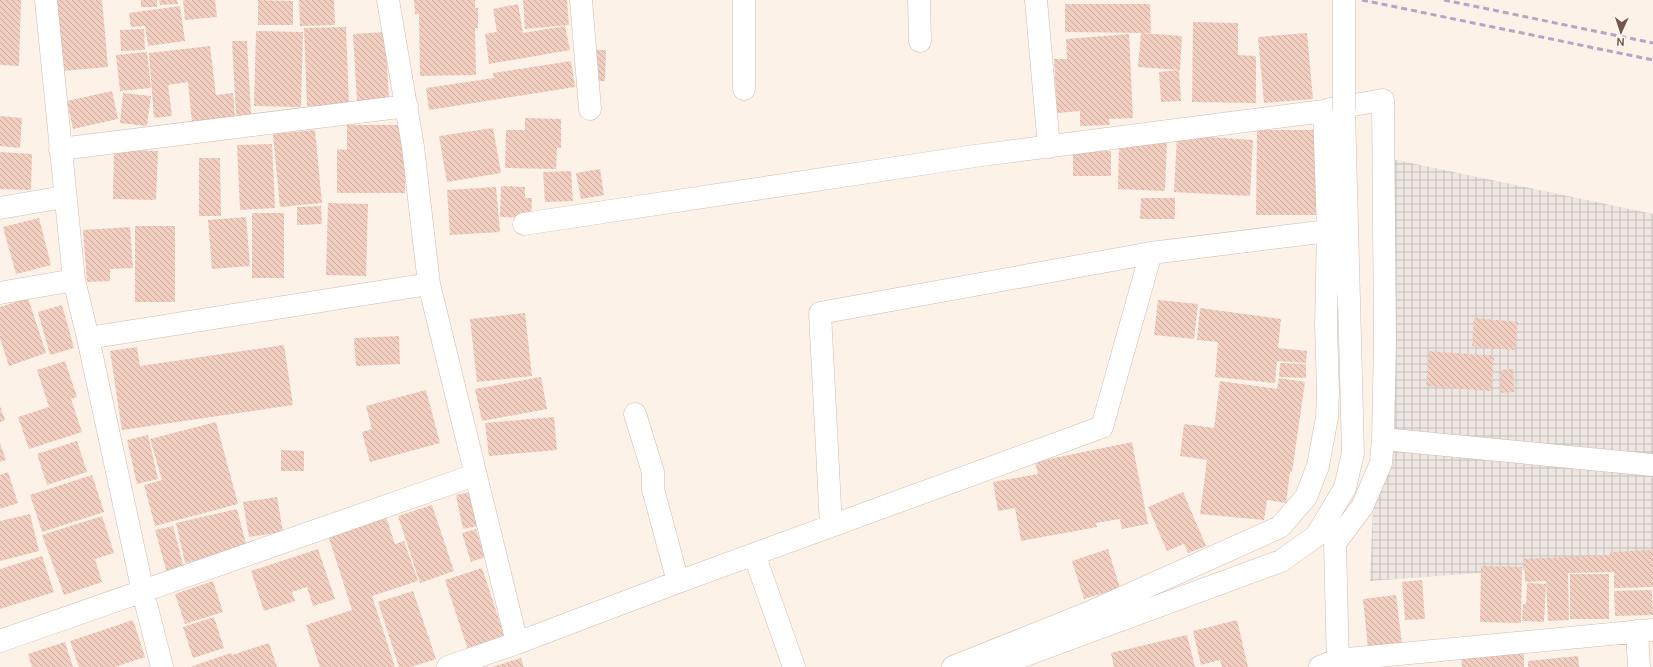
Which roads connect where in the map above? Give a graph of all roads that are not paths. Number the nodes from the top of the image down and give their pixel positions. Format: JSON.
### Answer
{"nodes":[{"id":1,"x":46,"y":0,"type":"edge"},
{"id":2,"x":388,"y":0,"type":"edge"},
{"id":3,"x":581,"y":0,"type":"edge"},
{"id":4,"x":744,"y":0,"type":"edge"},
{"id":5,"x":919,"y":0,"type":"edge"},
{"id":6,"x":1036,"y":0,"type":"edge"},
{"id":7,"x":1344,"y":0,"type":"edge"},
{"id":8,"x":920,"y":41,"type":"dead end"},
{"id":9,"x":744,"y":89,"type":"dead end"},
{"id":10,"x":407,"y":106,"type":"junction"},
{"id":11,"x":590,"y":109,"type":"dead end"},
{"id":12,"x":1324,"y":111,"type":"junction"},
{"id":13,"x":1049,"y":147,"type":"junction"},
{"id":14,"x":60,"y":149,"type":"junction"},
{"id":15,"x":64,"y":197,"type":"junction"},
{"id":16,"x":0,"y":208,"type":"edge"},
{"id":17,"x":524,"y":224,"type":"dead end"},
{"id":18,"x":1328,"y":231,"type":"junction"},
{"id":19,"x":1151,"y":253,"type":"junction"},
{"id":20,"x":74,"y":280,"type":"junction"},
{"id":21,"x":429,"y":284,"type":"junction"},
{"id":22,"x":0,"y":293,"type":"edge"},
{"id":23,"x":88,"y":338,"type":"junction"},
{"id":24,"x":635,"y":414,"type":"dead end"},
{"id":25,"x":1383,"y":439,"type":"junction"},
{"id":26,"x":1653,"y":465,"type":"edge"},
{"id":27,"x":475,"y":475,"type":"junction"},
{"id":28,"x":831,"y":526,"type":"junction"},
{"id":29,"x":754,"y":554,"type":"junction"},
{"id":30,"x":678,"y":582,"type":"junction"},
{"id":31,"x":143,"y":592,"type":"junction"},
{"id":32,"x":1645,"y":630,"type":"edge"},
{"id":33,"x":0,"y":641,"type":"edge"},
{"id":34,"x":517,"y":643,"type":"junction"},
{"id":35,"x":1331,"y":665,"type":"edge"},
{"id":36,"x":162,"y":667,"type":"edge"},
{"id":37,"x":448,"y":667,"type":"edge"},
{"id":38,"x":794,"y":667,"type":"edge"},
{"id":39,"x":953,"y":667,"type":"edge"},
{"id":40,"x":993,"y":667,"type":"edge"},
{"id":41,"x":1640,"y":667,"type":"edge"}],
"edges":[{"from":1,"to":14,"type":"street"},
{"from":2,"to":10,"type":"street"},
{"from":3,"to":11,"type":"street"},
{"from":4,"to":9,"type":"street"},
{"from":5,"to":8,"type":"street"},
{"from":6,"to":13,"type":"street"},
{"from":7,"to":40,"type":"street","bridge":true},
{"from":10,"to":14,"type":"street"},
{"from":10,"to":21,"type":"street"},
{"from":12,"to":13,"type":"street"},
{"from":12,"to":18,"type":"street"},
{"from":12,"to":25,"type":"street"},
{"from":13,"to":17,"type":"street"},
{"from":14,"to":15,"type":"street"},
{"from":15,"to":16,"type":"street"},
{"from":15,"to":20,"type":"street"},
{"from":18,"to":19,"type":"street"},
{"from":18,"to":39,"type":"street"},
{"from":19,"to":28,"type":"street"},
{"from":19,"to":28,"type":"street"},
{"from":20,"to":22,"type":"street"},
{"from":20,"to":23,"type":"street"},
{"from":21,"to":23,"type":"street"},
{"from":21,"to":27,"type":"street"},
{"from":23,"to":31,"type":"street"},
{"from":24,"to":30,"type":"street"},
{"from":25,"to":26,"type":"street"},
{"from":25,"to":35,"type":"street"},
{"from":27,"to":31,"type":"street"},
{"from":27,"to":34,"type":"street"},
{"from":28,"to":29,"type":"street"},
{"from":29,"to":30,"type":"street"},
{"from":29,"to":38,"type":"street"},
{"from":30,"to":34,"type":"street"},
{"from":31,"to":33,"type":"street"},
{"from":31,"to":36,"type":"street"},
{"from":32,"to":35,"type":"street"},
{"from":32,"to":41,"type":"street"},
{"from":34,"to":37,"type":"street"}]}
